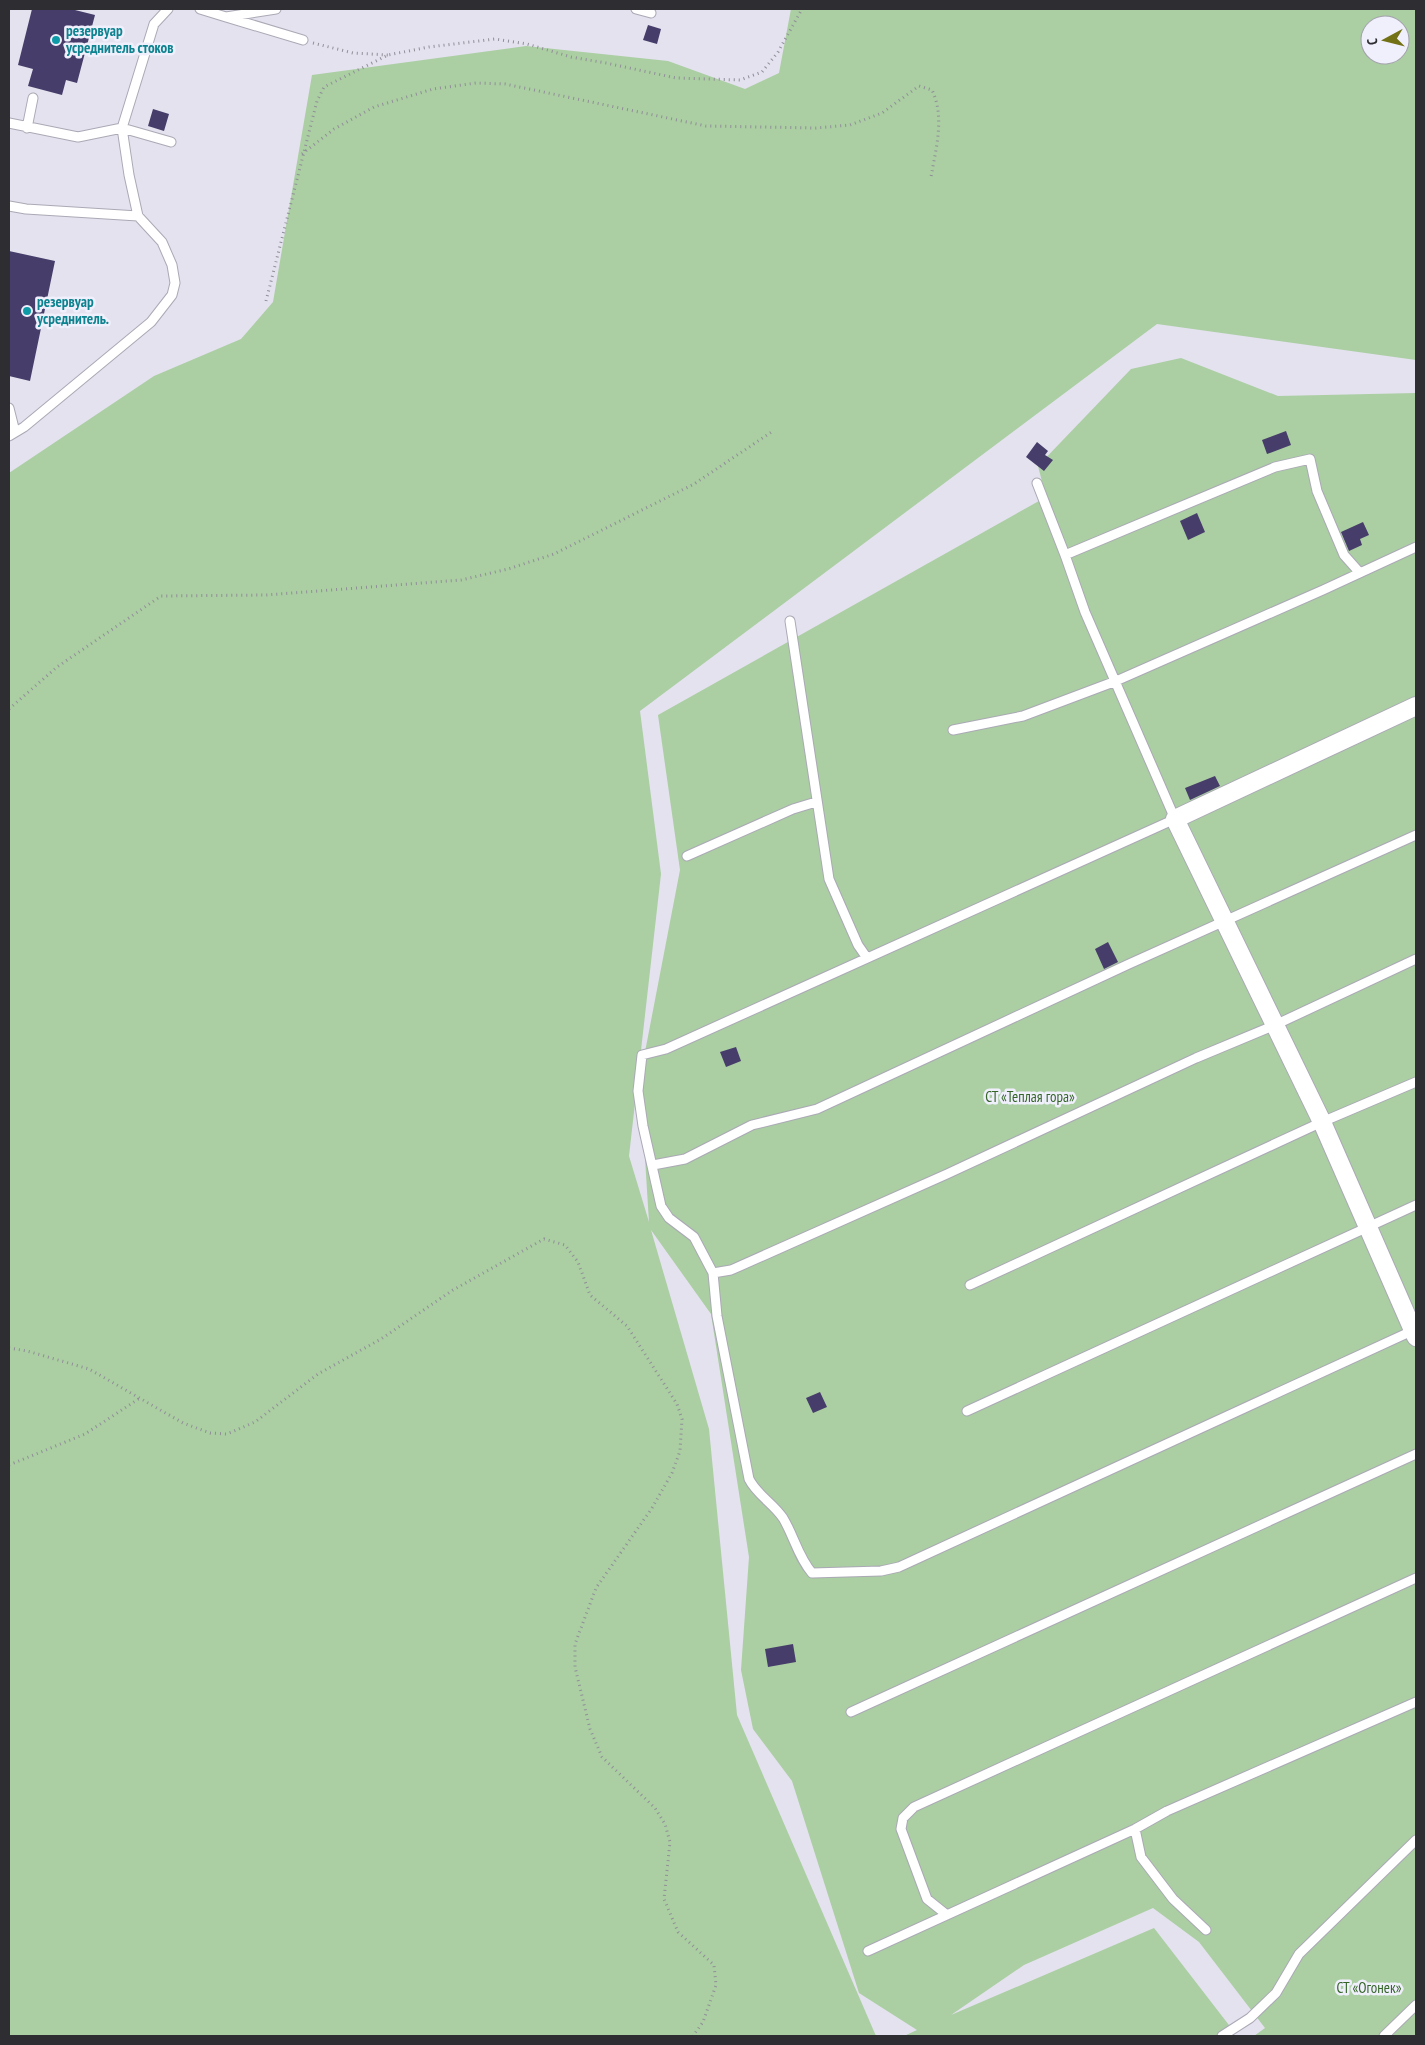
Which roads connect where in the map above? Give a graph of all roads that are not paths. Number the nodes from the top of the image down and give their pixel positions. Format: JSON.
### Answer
{"nodes":[{"id":1,"x":168,"y":9,"type":"edge"},
{"id":2,"x":200,"y":9,"type":"edge"},
{"id":3,"x":276,"y":9,"type":"edge"},
{"id":4,"x":636,"y":9,"type":"edge"},
{"id":5,"x":651,"y":13,"type":"dead end"},
{"id":6,"x":226,"y":16,"type":"junction"},
{"id":7,"x":302,"y":40,"type":"road end"},
{"id":8,"x":33,"y":98,"type":"dead end"},
{"id":9,"x":9,"y":124,"type":"edge"},
{"id":10,"x":26,"y":128,"type":"junction"},
{"id":11,"x":122,"y":128,"type":"junction"},
{"id":12,"x":171,"y":142,"type":"dead end"},
{"id":13,"x":9,"y":206,"type":"edge"},
{"id":14,"x":138,"y":216,"type":"junction"},
{"id":15,"x":9,"y":408,"type":"edge"},
{"id":16,"x":12,"y":434,"type":"edge"},
{"id":17,"x":1037,"y":483,"type":"dead end"},
{"id":18,"x":1416,"y":547,"type":"edge"},
{"id":19,"x":1065,"y":556,"type":"junction"},
{"id":20,"x":1360,"y":573,"type":"junction"},
{"id":21,"x":790,"y":621,"type":"dead end"},
{"id":22,"x":1116,"y":680,"type":"junction"},
{"id":23,"x":1416,"y":706,"type":"edge"},
{"id":24,"x":953,"y":730,"type":"dead end"},
{"id":25,"x":816,"y":802,"type":"junction"},
{"id":26,"x":1175,"y":819,"type":"junction"},
{"id":27,"x":1416,"y":835,"type":"edge"},
{"id":28,"x":686,"y":856,"type":"dead end"},
{"id":29,"x":1224,"y":922,"type":"junction"},
{"id":30,"x":867,"y":958,"type":"junction"},
{"id":31,"x":1416,"y":959,"type":"edge"},
{"id":32,"x":1275,"y":1025,"type":"junction"},
{"id":33,"x":1416,"y":1082,"type":"edge"},
{"id":34,"x":1322,"y":1122,"type":"junction"},
{"id":35,"x":653,"y":1165,"type":"junction"},
{"id":36,"x":1416,"y":1205,"type":"edge"},
{"id":37,"x":1368,"y":1227,"type":"junction"},
{"id":38,"x":713,"y":1272,"type":"junction"},
{"id":39,"x":970,"y":1285,"type":"dead end"},
{"id":40,"x":1415,"y":1332,"type":"edge"},
{"id":41,"x":967,"y":1411,"type":"dead end"},
{"id":42,"x":1416,"y":1454,"type":"edge"},
{"id":43,"x":1416,"y":1578,"type":"edge"},
{"id":44,"x":1416,"y":1702,"type":"edge"},
{"id":45,"x":851,"y":1712,"type":"dead end"},
{"id":46,"x":1135,"y":1829,"type":"junction"},
{"id":47,"x":1416,"y":1840,"type":"edge"},
{"id":48,"x":947,"y":1915,"type":"junction"},
{"id":49,"x":1206,"y":1930,"type":"dead end"},
{"id":50,"x":868,"y":1950,"type":"dead end"},
{"id":51,"x":1416,"y":2005,"type":"edge"},
{"id":52,"x":1222,"y":2036,"type":"edge"},
{"id":53,"x":1384,"y":2036,"type":"edge"}],
"edges":[{"from":1,"to":11,"type":"lane"},
{"from":2,"to":6,"type":"lane"},
{"from":3,"to":6,"type":"lane"},
{"from":4,"to":5,"type":"lane"},
{"from":6,"to":7,"type":"lane"},
{"from":8,"to":10,"type":"lane"},
{"from":9,"to":10,"type":"lane"},
{"from":10,"to":11,"type":"lane"},
{"from":11,"to":12,"type":"lane"},
{"from":11,"to":14,"type":"lane"},
{"from":13,"to":14,"type":"lane"},
{"from":14,"to":16,"type":"lane"},
{"from":15,"to":16,"type":"lane"},
{"from":17,"to":19,"type":"lane"},
{"from":18,"to":20,"type":"lane"},
{"from":19,"to":20,"type":"lane"},
{"from":19,"to":22,"type":"lane"},
{"from":20,"to":22,"type":"lane"},
{"from":21,"to":25,"type":"lane"},
{"from":22,"to":24,"type":"lane"},
{"from":22,"to":26,"type":"lane"},
{"from":23,"to":26,"type":"street"},
{"from":25,"to":28,"type":"lane"},
{"from":25,"to":30,"type":"lane"},
{"from":26,"to":29,"type":"street"},
{"from":26,"to":30,"type":"lane"},
{"from":27,"to":29,"type":"lane"},
{"from":29,"to":32,"type":"street"},
{"from":29,"to":35,"type":"lane"},
{"from":30,"to":35,"type":"lane"},
{"from":31,"to":32,"type":"lane"},
{"from":32,"to":34,"type":"street"},
{"from":32,"to":38,"type":"lane"},
{"from":33,"to":34,"type":"lane"},
{"from":34,"to":37,"type":"street"},
{"from":34,"to":39,"type":"lane"},
{"from":35,"to":38,"type":"lane"},
{"from":36,"to":37,"type":"lane"},
{"from":37,"to":40,"type":"street"},
{"from":37,"to":41,"type":"lane"},
{"from":38,"to":40,"type":"lane"},
{"from":42,"to":45,"type":"lane"},
{"from":43,"to":48,"type":"lane"},
{"from":44,"to":46,"type":"lane"},
{"from":46,"to":48,"type":"lane"},
{"from":46,"to":49,"type":"lane"},
{"from":47,"to":52,"type":"lane"},
{"from":48,"to":50,"type":"lane"},
{"from":51,"to":53,"type":"lane"}]}
